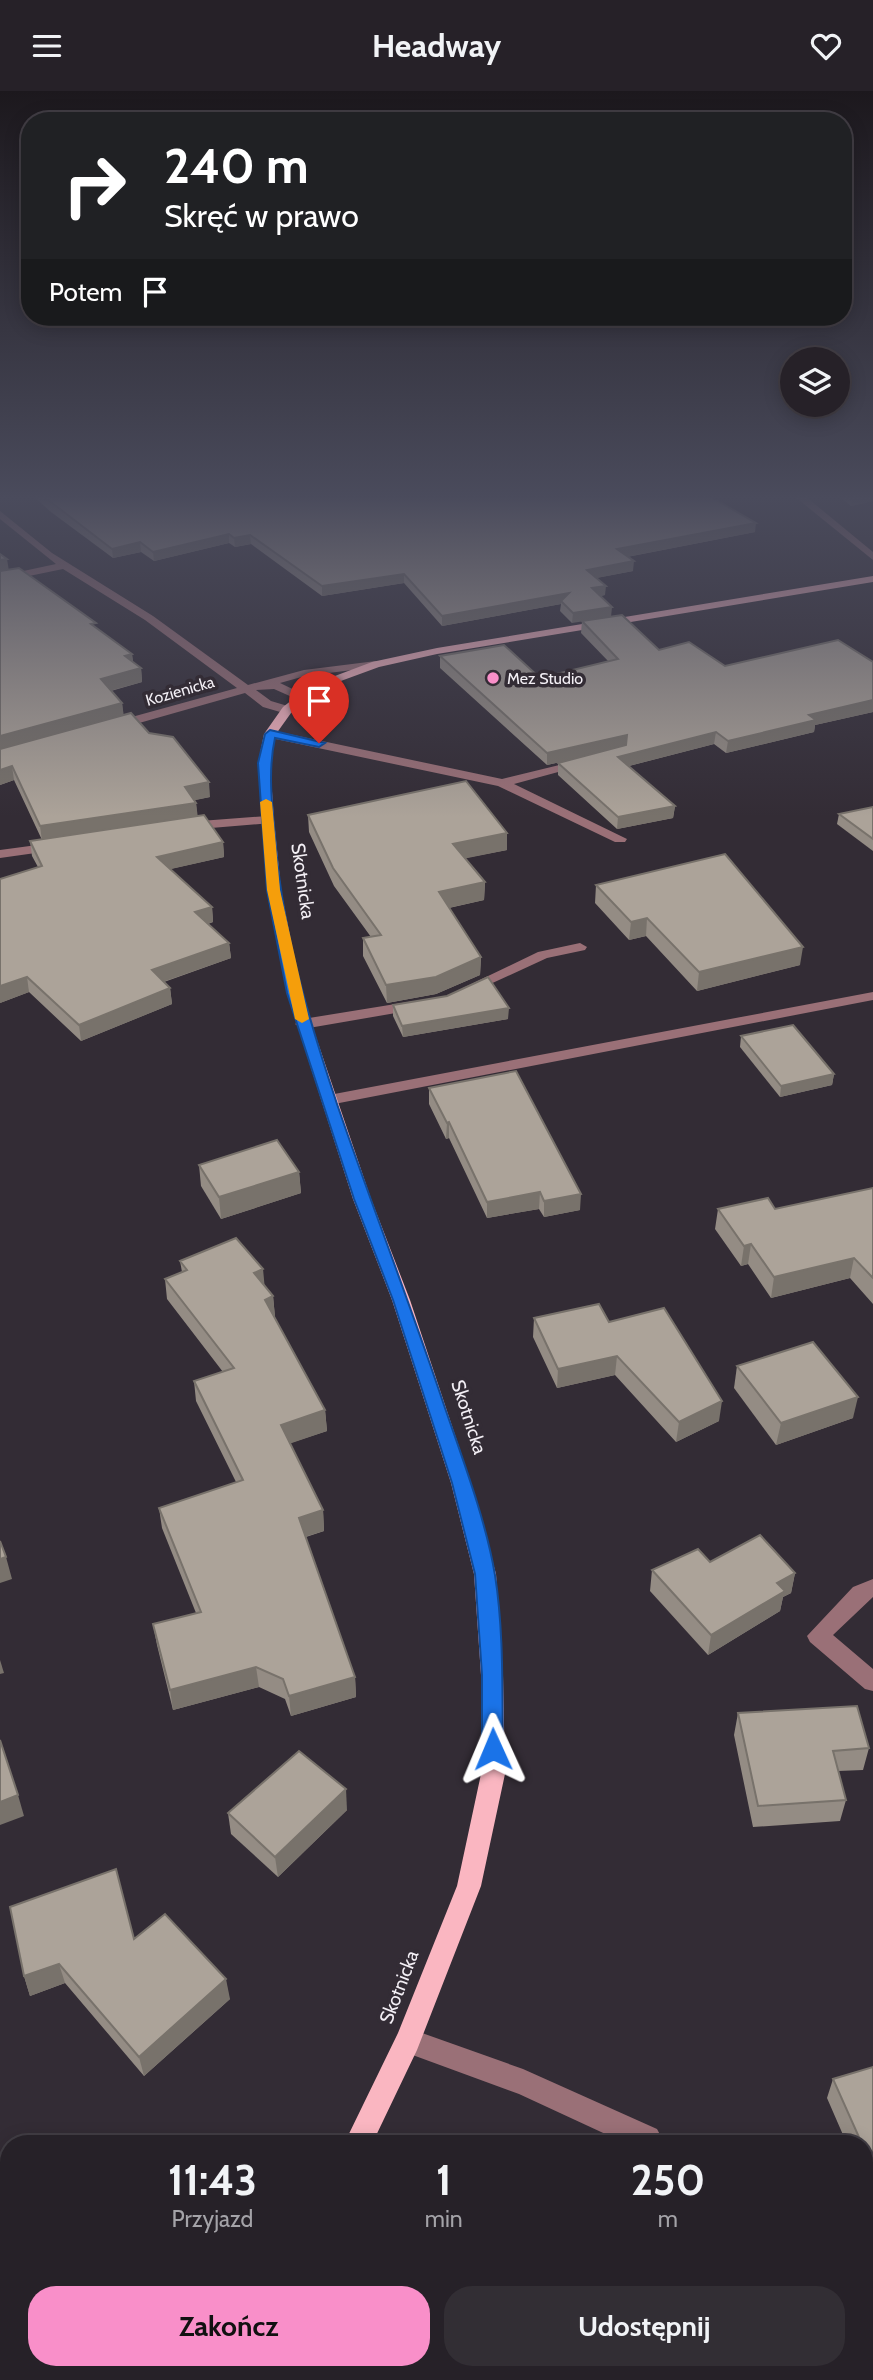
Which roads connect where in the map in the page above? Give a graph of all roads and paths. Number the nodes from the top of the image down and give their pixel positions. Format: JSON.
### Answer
{"nodes":[{"id":1,"x":124,"y":603,"type":"edge"},
{"id":2,"x":740,"y":603,"type":"edge"},
{"id":3,"x":376,"y":664,"type":"junction"},
{"id":4,"x":264,"y":684,"type":"junction"},
{"id":5,"x":247,"y":688,"type":"junction"},
{"id":6,"x":301,"y":697,"type":"junction"},
{"id":7,"x":287,"y":709,"type":"junction"},
{"id":8,"x":106,"y":728,"type":"edge"},
{"id":9,"x":270,"y":734,"type":"junction"},
{"id":10,"x":594,"y":759,"type":"edge"},
{"id":11,"x":502,"y":783,"type":"junction"},
{"id":12,"x":267,"y":820,"type":"junction"},
{"id":13,"x":169,"y":829,"type":"edge"},
{"id":14,"x":620,"y":839,"type":"dead end"},
{"id":15,"x":65,"y":845,"type":"edge"},
{"id":16,"x":0,"y":854,"type":"edge"},
{"id":17,"x":580,"y":947,"type":"dead end"},
{"id":18,"x":453,"y":996,"type":"edge"},
{"id":19,"x":873,"y":996,"type":"edge"},
{"id":20,"x":427,"y":1003,"type":"edge"},
{"id":21,"x":303,"y":1024,"type":"junction"},
{"id":22,"x":329,"y":1100,"type":"junction"},
{"id":23,"x":873,"y":1588,"type":"edge"},
{"id":24,"x":873,"y":1682,"type":"edge"},
{"id":25,"x":408,"y":2041,"type":"junction"},
{"id":26,"x":362,"y":2135,"type":"edge"},
{"id":27,"x":638,"y":2135,"type":"edge"}],
"edges":[{"from":1,"to":5,"type":"street"},
{"from":2,"to":3,"type":"main road","name":"Skotnicka"},
{"from":3,"to":4,"type":"street"},
{"from":3,"to":6,"type":"main road","name":"Skotnicka"},
{"from":4,"to":5,"type":"street"},
{"from":4,"to":6,"type":"street"},
{"from":5,"to":7,"type":"street"},
{"from":5,"to":8,"type":"street","name":"Kozienicka"},
{"from":6,"to":7,"type":"main road","name":"Skotnicka"},
{"from":7,"to":9,"type":"main road","name":"Skotnicka"},
{"from":9,"to":11,"type":"street"},
{"from":9,"to":12,"type":"main road","name":"Skotnicka"},
{"from":10,"to":11,"type":"street"},
{"from":11,"to":14,"type":"street"},
{"from":12,"to":13,"type":"street"},
{"from":12,"to":21,"type":"main road","name":"Skotnicka"},
{"from":15,"to":16,"type":"street"},
{"from":17,"to":18,"type":"street"},
{"from":19,"to":22,"type":"street"},
{"from":20,"to":21,"type":"street"},
{"from":21,"to":22,"type":"main road","name":"Skotnicka"},
{"from":22,"to":25,"type":"main road","name":"Skotnicka"},
{"from":23,"to":24,"type":"street"},
{"from":25,"to":26,"type":"main road","name":"Skotnicka"},
{"from":25,"to":27,"type":"street"}]}
